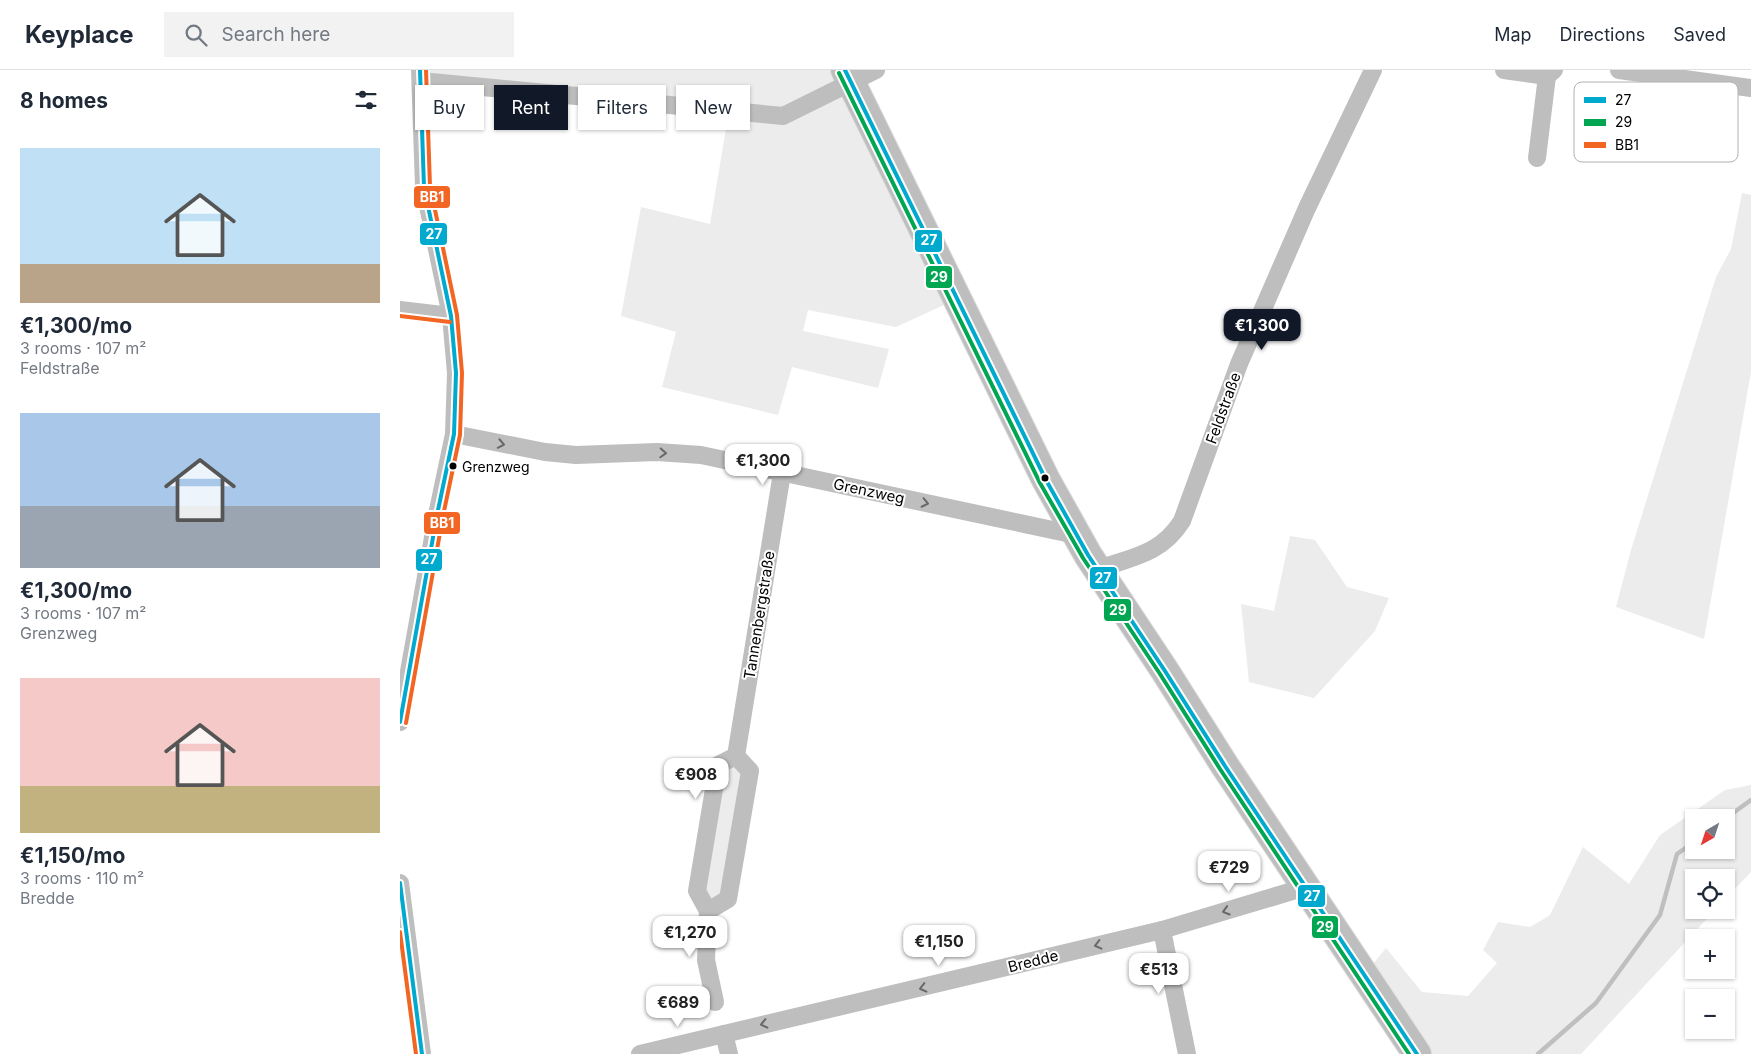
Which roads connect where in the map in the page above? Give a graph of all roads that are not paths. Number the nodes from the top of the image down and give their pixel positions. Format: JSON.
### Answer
{"nodes":[{"id":1,"x":876,"y":70,"type":"edge"},
{"id":2,"x":1373,"y":70,"type":"edge"},
{"id":3,"x":1504,"y":70,"type":"edge"},
{"id":4,"x":1619,"y":70,"type":"edge"},
{"id":5,"x":1550,"y":73,"type":"edge"},
{"id":6,"x":421,"y":75,"type":"edge"},
{"id":7,"x":849,"y":76,"type":"edge"},
{"id":8,"x":1707,"y":82,"type":"edge"},
{"id":9,"x":1738,"y":86,"type":"edge"},
{"id":10,"x":1751,"y":88,"type":"edge"},
{"id":11,"x":1537,"y":158,"type":"dead end"},
{"id":12,"x":400,"y":310,"type":"edge"},
{"id":13,"x":450,"y":316,"type":"junction"},
{"id":14,"x":454,"y":434,"type":"junction"},
{"id":15,"x":782,"y":474,"type":"junction"},
{"id":16,"x":1076,"y":535,"type":"junction"},
{"id":17,"x":1098,"y":569,"type":"junction"},
{"id":18,"x":400,"y":722,"type":"edge"},
{"id":19,"x":736,"y":756,"type":"junction"},
{"id":20,"x":400,"y":883,"type":"edge"},
{"id":21,"x":1306,"y":887,"type":"junction"},
{"id":22,"x":708,"y":911,"type":"junction"},
{"id":23,"x":402,"y":912,"type":"edge"},
{"id":24,"x":1162,"y":930,"type":"junction"},
{"id":25,"x":715,"y":1002,"type":"dead end"},
{"id":26,"x":724,"y":1034,"type":"junction"},
{"id":27,"x":422,"y":1054,"type":"edge"},
{"id":28,"x":640,"y":1054,"type":"edge"},
{"id":29,"x":729,"y":1054,"type":"edge"},
{"id":30,"x":1187,"y":1054,"type":"edge"},
{"id":31,"x":1417,"y":1054,"type":"edge"}],
"edges":[{"from":1,"to":7,"type":"street"},
{"from":2,"to":17,"type":"street","name":"Feldstraße"},
{"from":3,"to":5,"type":"street"},
{"from":4,"to":8,"type":"street"},
{"from":5,"to":11,"type":"street"},
{"from":6,"to":7,"type":"street"},
{"from":6,"to":13,"type":"street"},
{"from":7,"to":16,"type":"main road"},
{"from":9,"to":10,"type":"street"},
{"from":12,"to":13,"type":"street"},
{"from":13,"to":14,"type":"street"},
{"from":14,"to":15,"type":"street","name":"Grenzweg","one_way":true},
{"from":14,"to":18,"type":"street"},
{"from":15,"to":16,"type":"street","name":"Grenzweg","one_way":true},
{"from":15,"to":19,"type":"street","name":"Tannenbergstraße"},
{"from":16,"to":17,"type":"main road"},
{"from":17,"to":21,"type":"main road"},
{"from":19,"to":22,"type":"street"},
{"from":19,"to":22,"type":"street"},
{"from":20,"to":23,"type":"street"},
{"from":21,"to":24,"type":"street","name":"Bredde","one_way":true},
{"from":21,"to":31,"type":"main road"},
{"from":22,"to":25,"type":"street"},
{"from":23,"to":27,"type":"street"},
{"from":24,"to":26,"type":"street","name":"Bredde","one_way":true},
{"from":24,"to":30,"type":"street"},
{"from":26,"to":28,"type":"street","name":"Bredde"},
{"from":26,"to":29,"type":"street"}]}
